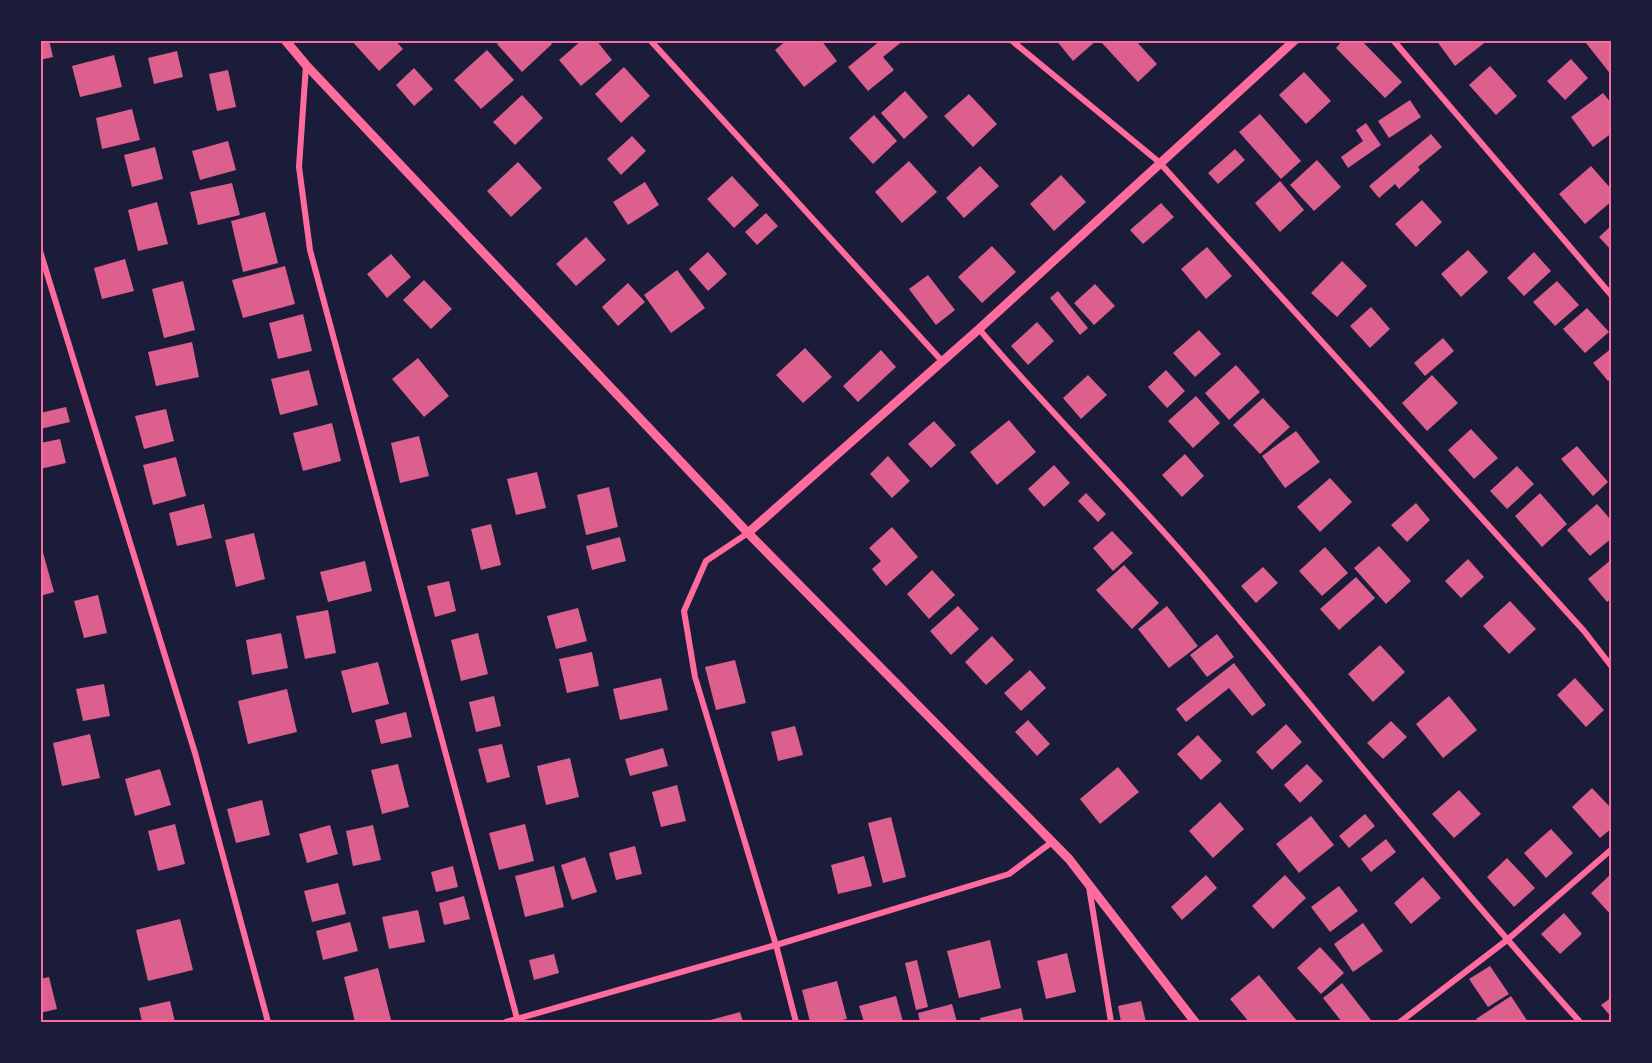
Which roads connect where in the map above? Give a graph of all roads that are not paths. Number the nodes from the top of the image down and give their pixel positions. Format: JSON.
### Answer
{"nodes":[{"id":1,"x":285,"y":40,"type":"edge"},
{"id":2,"x":650,"y":40,"type":"edge"},
{"id":3,"x":1011,"y":40,"type":"edge"},
{"id":4,"x":1295,"y":40,"type":"edge"},
{"id":5,"x":1393,"y":40,"type":"edge"},
{"id":6,"x":306,"y":65,"type":"junction"},
{"id":7,"x":1159,"y":162,"type":"junction"},
{"id":8,"x":40,"y":251,"type":"edge"},
{"id":9,"x":1611,"y":296,"type":"edge"},
{"id":10,"x":979,"y":329,"type":"junction"},
{"id":11,"x":942,"y":361,"type":"junction"},
{"id":12,"x":748,"y":533,"type":"junction"},
{"id":13,"x":1611,"y":667,"type":"edge"},
{"id":14,"x":1052,"y":842,"type":"junction"},
{"id":15,"x":1611,"y":849,"type":"edge"},
{"id":16,"x":1089,"y":886,"type":"junction"},
{"id":17,"x":1507,"y":940,"type":"junction"},
{"id":18,"x":776,"y":945,"type":"junction"},
{"id":19,"x":518,"y":1021,"type":"edge"},
{"id":20,"x":268,"y":1023,"type":"edge"},
{"id":21,"x":506,"y":1023,"type":"edge"},
{"id":22,"x":796,"y":1023,"type":"edge"},
{"id":23,"x":1111,"y":1023,"type":"edge"},
{"id":24,"x":1195,"y":1023,"type":"edge"},
{"id":25,"x":1400,"y":1023,"type":"edge"},
{"id":26,"x":1580,"y":1023,"type":"edge"}],
"edges":[{"from":1,"to":6,"type":"street"},
{"from":2,"to":11,"type":"street"},
{"from":3,"to":7,"type":"street"},
{"from":4,"to":7,"type":"street"},
{"from":5,"to":9,"type":"street"},
{"from":6,"to":12,"type":"street"},
{"from":6,"to":19,"type":"street"},
{"from":7,"to":10,"type":"street"},
{"from":7,"to":13,"type":"street"},
{"from":8,"to":20,"type":"street"},
{"from":10,"to":11,"type":"street"},
{"from":10,"to":17,"type":"street"},
{"from":11,"to":12,"type":"street"},
{"from":12,"to":14,"type":"street"},
{"from":12,"to":18,"type":"street"},
{"from":14,"to":16,"type":"street"},
{"from":14,"to":18,"type":"street"},
{"from":15,"to":17,"type":"street"},
{"from":16,"to":23,"type":"street"},
{"from":16,"to":24,"type":"street"},
{"from":17,"to":25,"type":"street"},
{"from":17,"to":26,"type":"street"},
{"from":18,"to":19,"type":"street"},
{"from":18,"to":22,"type":"street"},
{"from":19,"to":21,"type":"street"}]}
